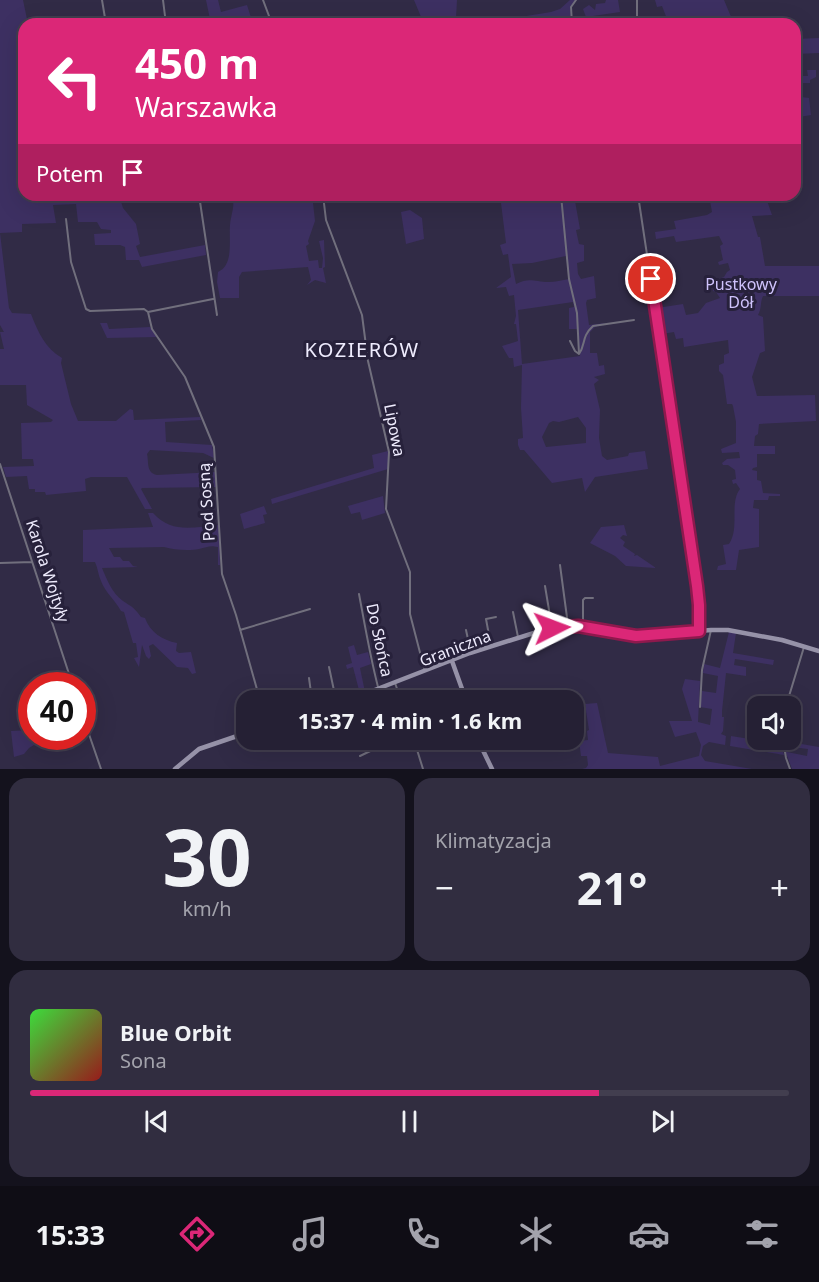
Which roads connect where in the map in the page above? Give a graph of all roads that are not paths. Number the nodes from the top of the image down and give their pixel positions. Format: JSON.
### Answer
{"nodes":[{"id":1,"x":102,"y":0,"type":"edge"},
{"id":2,"x":163,"y":0,"type":"edge"},
{"id":3,"x":263,"y":0,"type":"edge"},
{"id":4,"x":576,"y":0,"type":"edge"},
{"id":5,"x":637,"y":0,"type":"edge"},
{"id":6,"x":105,"y":18,"type":"edge"},
{"id":7,"x":165,"y":18,"type":"edge"},
{"id":8,"x":270,"y":18,"type":"edge"},
{"id":9,"x":572,"y":18,"type":"edge"},
{"id":10,"x":637,"y":18,"type":"edge"},
{"id":11,"x":200,"y":201,"type":"edge"},
{"id":12,"x":324,"y":201,"type":"edge"},
{"id":13,"x":562,"y":201,"type":"edge"},
{"id":14,"x":639,"y":201,"type":"edge"},
{"id":15,"x":66,"y":219,"type":"dead end"},
{"id":16,"x":214,"y":299,"type":"junction"},
{"id":17,"x":148,"y":312,"type":"junction"},
{"id":18,"x":217,"y":315,"type":"dead end"},
{"id":19,"x":634,"y":320,"type":"dead end"},
{"id":20,"x":570,"y":340,"type":"dead end"},
{"id":21,"x":579,"y":354,"type":"junction"},
{"id":22,"x":0,"y":464,"type":"edge"},
{"id":23,"x":32,"y":562,"type":"junction"},
{"id":24,"x":0,"y":563,"type":"edge"},
{"id":25,"x":560,"y":565,"type":"dead end"},
{"id":26,"x":545,"y":586,"type":"dead end"},
{"id":27,"x":359,"y":594,"type":"dead end"},
{"id":28,"x":593,"y":598,"type":"dead end"},
{"id":29,"x":310,"y":609,"type":"dead end"},
{"id":30,"x":513,"y":612,"type":"dead end"},
{"id":31,"x":496,"y":617,"type":"dead end"},
{"id":32,"x":568,"y":625,"type":"junction"},
{"id":33,"x":583,"y":626,"type":"junction"},
{"id":34,"x":552,"y":628,"type":"junction"},
{"id":35,"x":240,"y":630,"type":"junction"},
{"id":36,"x":466,"y":630,"type":"dead end"},
{"id":37,"x":711,"y":630,"type":"junction"},
{"id":38,"x":699,"y":631,"type":"junction"},
{"id":39,"x":518,"y":638,"type":"junction"},
{"id":40,"x":491,"y":646,"type":"junction"},
{"id":41,"x":804,"y":646,"type":"junction"},
{"id":42,"x":819,"y":651,"type":"edge"},
{"id":43,"x":471,"y":653,"type":"junction"},
{"id":44,"x":452,"y":661,"type":"junction"},
{"id":45,"x":329,"y":668,"type":"dead end"},
{"id":46,"x":425,"y":671,"type":"junction"},
{"id":47,"x":68,"y":672,"type":"edge"},
{"id":48,"x":309,"y":678,"type":"dead end"},
{"id":49,"x":395,"y":683,"type":"junction"},
{"id":50,"x":257,"y":690,"type":"edge"},
{"id":51,"x":311,"y":690,"type":"edge"},
{"id":52,"x":334,"y":690,"type":"edge"},
{"id":53,"x":379,"y":690,"type":"joint"},
{"id":54,"x":397,"y":690,"type":"edge"},
{"id":55,"x":462,"y":690,"type":"edge"},
{"id":56,"x":789,"y":696,"type":"edge"},
{"id":57,"x":700,"y":707,"type":"dead end"},
{"id":58,"x":236,"y":736,"type":"edge"},
{"id":59,"x":94,"y":750,"type":"edge"},
{"id":60,"x":372,"y":750,"type":"edge"},
{"id":61,"x":417,"y":750,"type":"edge"},
{"id":62,"x":483,"y":750,"type":"edge"},
{"id":63,"x":785,"y":750,"type":"edge"},
{"id":64,"x":360,"y":756,"type":"dead end"},
{"id":65,"x":101,"y":769,"type":"edge"},
{"id":66,"x":175,"y":769,"type":"edge"},
{"id":67,"x":423,"y":769,"type":"edge"},
{"id":68,"x":492,"y":769,"type":"edge"},
{"id":69,"x":790,"y":769,"type":"edge"}],
"edges":[{"from":1,"to":6,"type":"street"},
{"from":2,"to":7,"type":"street"},
{"from":3,"to":8,"type":"street"},
{"from":4,"to":9,"type":"street"},
{"from":5,"to":10,"type":"street"},
{"from":11,"to":16,"type":"street"},
{"from":12,"to":46,"type":"street","name":"Lipowa"},
{"from":13,"to":21,"type":"street"},
{"from":14,"to":38,"type":"street"},
{"from":15,"to":17,"type":"street"},
{"from":16,"to":17,"type":"street"},
{"from":16,"to":18,"type":"street"},
{"from":17,"to":35,"type":"street","name":"Pod Sosną"},
{"from":19,"to":21,"type":"street"},
{"from":20,"to":21,"type":"street"},
{"from":22,"to":23,"type":"street","name":"Karola Wojtyły"},
{"from":23,"to":24,"type":"street"},
{"from":23,"to":47,"type":"street","name":"Karola Wojtyły"},
{"from":25,"to":32,"type":"street"},
{"from":26,"to":34,"type":"street"},
{"from":27,"to":53,"type":"street","name":"Do Słońca"},
{"from":28,"to":33,"type":"street"},
{"from":29,"to":35,"type":"street"},
{"from":30,"to":39,"type":"street"},
{"from":31,"to":40,"type":"street"},
{"from":32,"to":33,"type":"street","name":"Graniczna"},
{"from":32,"to":34,"type":"street","name":"Graniczna"},
{"from":33,"to":38,"type":"street","name":"Graniczna"},
{"from":34,"to":39,"type":"street","name":"Graniczna"},
{"from":35,"to":50,"type":"street","name":"Pod Sosną"},
{"from":36,"to":43,"type":"street"},
{"from":37,"to":38,"type":"street","name":"Graniczna"},
{"from":37,"to":41,"type":"street","name":"Graniczna"},
{"from":37,"to":57,"type":"street"},
{"from":39,"to":40,"type":"street","name":"Graniczna"},
{"from":40,"to":43,"type":"street","name":"Graniczna"},
{"from":41,"to":42,"type":"street","name":"Graniczna"},
{"from":41,"to":56,"type":"street"},
{"from":43,"to":44,"type":"street","name":"Graniczna"},
{"from":44,"to":46,"type":"street","name":"Graniczna"},
{"from":44,"to":55,"type":"street"},
{"from":45,"to":52,"type":"street"},
{"from":46,"to":49,"type":"street","name":"Graniczna"},
{"from":48,"to":51,"type":"street"},
{"from":49,"to":53,"type":"street","name":"Graniczna"},
{"from":49,"to":54,"type":"street"},
{"from":58,"to":66,"type":"street"},
{"from":59,"to":65,"type":"street"},
{"from":60,"to":64,"type":"street"},
{"from":61,"to":67,"type":"street"},
{"from":62,"to":68,"type":"street"},
{"from":63,"to":69,"type":"street"}]}
